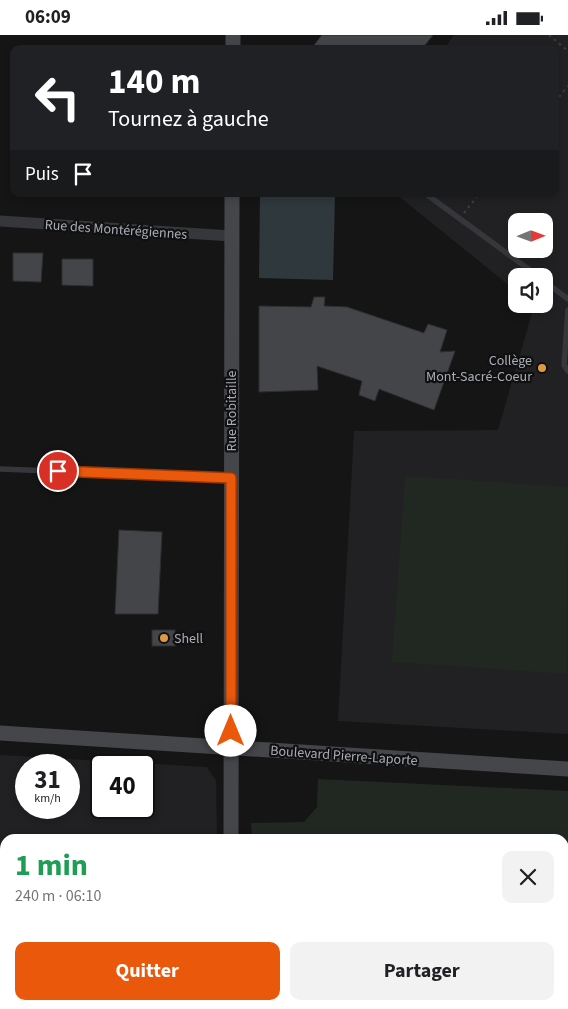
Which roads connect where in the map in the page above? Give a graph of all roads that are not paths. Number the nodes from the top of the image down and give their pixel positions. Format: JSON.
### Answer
{"nodes":[{"id":1,"x":232,"y":197,"type":"edge"},
{"id":2,"x":430,"y":197,"type":"edge"},
{"id":3,"x":0,"y":221,"type":"edge"},
{"id":4,"x":232,"y":236,"type":"junction"},
{"id":5,"x":527,"y":268,"type":"edge"},
{"id":6,"x":553,"y":288,"type":"edge"},
{"id":7,"x":568,"y":299,"type":"edge"},
{"id":8,"x":568,"y":310,"type":"edge"},
{"id":9,"x":568,"y":371,"type":"edge"},
{"id":10,"x":0,"y":469,"type":"edge"},
{"id":11,"x":231,"y":478,"type":"junction"},
{"id":12,"x":0,"y":733,"type":"edge"},
{"id":13,"x":231,"y":748,"type":"junction"},
{"id":14,"x":568,"y":769,"type":"edge"},
{"id":15,"x":231,"y":834,"type":"edge"}],
"edges":[{"from":1,"to":4,"type":"street","name":"Rue Robitaille"},
{"from":2,"to":5,"type":"lane"},
{"from":3,"to":4,"type":"street","name":"Rue des Montérégiennes"},
{"from":4,"to":11,"type":"street","name":"Rue Robitaille"},
{"from":6,"to":7,"type":"lane"},
{"from":8,"to":9,"type":"lane"},
{"from":10,"to":11,"type":"lane"},
{"from":11,"to":13,"type":"street","name":"Rue Robitaille"},
{"from":12,"to":13,"type":"street","name":"Boulevard Pierre-Laporte"},
{"from":13,"to":14,"type":"street","name":"Boulevard Pierre-Laporte"},
{"from":13,"to":15,"type":"street","name":"Rue Robitaille"}]}
